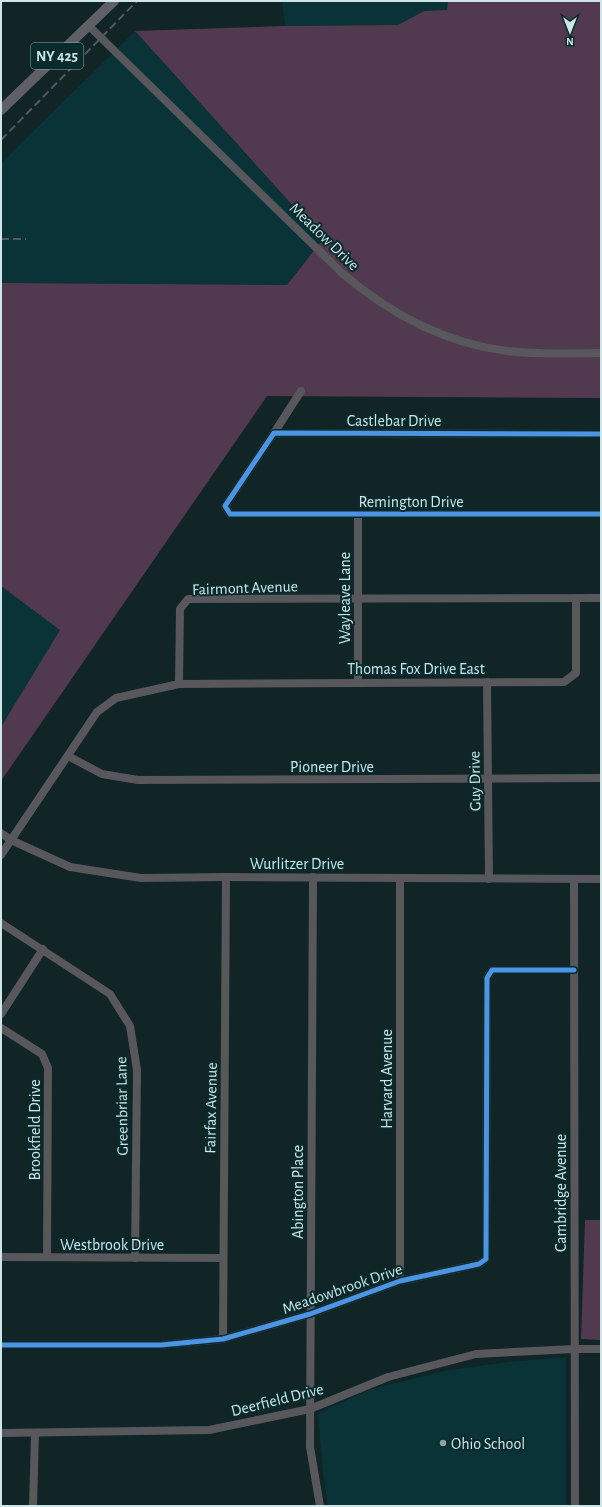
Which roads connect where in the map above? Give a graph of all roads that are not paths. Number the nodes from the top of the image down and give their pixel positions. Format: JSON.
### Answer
{"nodes":[{"id":1,"x":114,"y":1,"type":"edge"},
{"id":2,"x":89,"y":26,"type":"junction"},
{"id":3,"x":1,"y":110,"type":"edge"},
{"id":4,"x":601,"y":353,"type":"edge"},
{"id":5,"x":301,"y":391,"type":"dead end"},
{"id":6,"x":274,"y":433,"type":"junction"},
{"id":7,"x":601,"y":434,"type":"edge"},
{"id":8,"x":358,"y":514,"type":"junction"},
{"id":9,"x":601,"y":514,"type":"edge"},
{"id":10,"x":576,"y":598,"type":"junction"},
{"id":11,"x":601,"y":598,"type":"edge"},
{"id":12,"x":358,"y":599,"type":"junction"},
{"id":13,"x":358,"y":682,"type":"junction"},
{"id":14,"x":487,"y":682,"type":"junction"},
{"id":15,"x":179,"y":684,"type":"junction"},
{"id":16,"x":68,"y":756,"type":"junction"},
{"id":17,"x":601,"y":778,"type":"edge"},
{"id":18,"x":488,"y":780,"type":"junction"},
{"id":19,"x":1,"y":834,"type":"edge"},
{"id":20,"x":11,"y":840,"type":"junction"},
{"id":21,"x":1,"y":855,"type":"edge"},
{"id":22,"x":226,"y":877,"type":"junction"},
{"id":23,"x":313,"y":877,"type":"junction"},
{"id":24,"x":400,"y":878,"type":"junction"},
{"id":25,"x":489,"y":879,"type":"junction"},
{"id":26,"x":574,"y":879,"type":"junction"},
{"id":27,"x":601,"y":879,"type":"edge"},
{"id":28,"x":1,"y":923,"type":"edge"},
{"id":29,"x":43,"y":949,"type":"junction"},
{"id":30,"x":574,"y":970,"type":"junction"},
{"id":31,"x":1,"y":1014,"type":"edge"},
{"id":32,"x":1,"y":1028,"type":"edge"},
{"id":33,"x":47,"y":1257,"type":"junction"},
{"id":34,"x":1,"y":1258,"type":"edge"},
{"id":35,"x":135,"y":1258,"type":"junction"},
{"id":36,"x":223,"y":1258,"type":"junction"},
{"id":37,"x":400,"y":1281,"type":"junction"},
{"id":38,"x":310,"y":1314,"type":"junction"},
{"id":39,"x":223,"y":1339,"type":"junction"},
{"id":40,"x":1,"y":1345,"type":"edge"},
{"id":41,"x":574,"y":1349,"type":"junction"},
{"id":42,"x":601,"y":1349,"type":"edge"},
{"id":43,"x":310,"y":1409,"type":"junction"},
{"id":44,"x":1,"y":1433,"type":"edge"},
{"id":45,"x":35,"y":1433,"type":"junction"},
{"id":46,"x":33,"y":1506,"type":"edge"},
{"id":47,"x":320,"y":1506,"type":"edge"},
{"id":48,"x":574,"y":1506,"type":"edge"}],
"edges":[{"from":1,"to":2,"type":"main road","number":"NY 425"},
{"from":2,"to":3,"type":"main road","number":"NY 425"},
{"from":2,"to":4,"type":"street","name":"Meadow Drive"},
{"from":5,"to":6,"type":"street"},
{"from":6,"to":7,"type":"street","name":"Castlebar Drive"},
{"from":6,"to":8,"type":"street","name":"Remington Drive"},
{"from":8,"to":9,"type":"street","name":"Remington Drive"},
{"from":8,"to":12,"type":"street","name":"Wayleave Lane"},
{"from":10,"to":11,"type":"street","name":"Fairmont Avenue"},
{"from":10,"to":12,"type":"street","name":"Fairmont Avenue"},
{"from":10,"to":14,"type":"street","name":"Thomas Fox Drive East"},
{"from":12,"to":13,"type":"street","name":"Wayleave Lane"},
{"from":12,"to":15,"type":"street","name":"Fairmont Avenue"},
{"from":13,"to":14,"type":"street","name":"Thomas Fox Drive East"},
{"from":13,"to":15,"type":"street","name":"Thomas Fox Drive East"},
{"from":14,"to":18,"type":"street","name":"Guy Drive"},
{"from":15,"to":16,"type":"street"},
{"from":16,"to":18,"type":"street","name":"Pioneer Drive"},
{"from":16,"to":20,"type":"street"},
{"from":17,"to":18,"type":"street","name":"Pioneer Drive"},
{"from":18,"to":25,"type":"street","name":"Guy Drive"},
{"from":19,"to":20,"type":"street","name":"Wurlitzer Drive"},
{"from":20,"to":21,"type":"street"},
{"from":20,"to":22,"type":"street","name":"Wurlitzer Drive"},
{"from":22,"to":23,"type":"street","name":"Wurlitzer Drive"},
{"from":22,"to":36,"type":"street","name":"Fairfax Avenue"},
{"from":23,"to":24,"type":"street","name":"Wurlitzer Drive"},
{"from":23,"to":38,"type":"street","name":"Abington Place"},
{"from":24,"to":25,"type":"street","name":"Wurlitzer Drive"},
{"from":24,"to":37,"type":"street","name":"Harvard Avenue"},
{"from":25,"to":26,"type":"street","name":"Wurlitzer Drive"},
{"from":26,"to":27,"type":"street","name":"Wurlitzer Drive"},
{"from":26,"to":30,"type":"street","name":"Cambridge Avenue"},
{"from":28,"to":29,"type":"street","name":"Greenbriar Lane"},
{"from":29,"to":31,"type":"street"},
{"from":29,"to":35,"type":"street","name":"Greenbriar Lane"},
{"from":30,"to":37,"type":"street","name":"Meadowbrook Drive"},
{"from":30,"to":41,"type":"street","name":"Cambridge Avenue"},
{"from":32,"to":33,"type":"street","name":"Brookfield Drive"},
{"from":33,"to":34,"type":"street","name":"Westbrook Drive"},
{"from":33,"to":35,"type":"street","name":"Westbrook Drive"},
{"from":35,"to":36,"type":"street","name":"Westbrook Drive"},
{"from":36,"to":39,"type":"street","name":"Fairfax Avenue"},
{"from":37,"to":38,"type":"street","name":"Meadowbrook Drive"},
{"from":38,"to":39,"type":"street","name":"Meadowbrook Drive"},
{"from":38,"to":43,"type":"street","name":"Abington Place"},
{"from":39,"to":40,"type":"street","name":"Meadowbrook Drive"},
{"from":41,"to":42,"type":"street","name":"Deerfield Drive"},
{"from":41,"to":43,"type":"street","name":"Deerfield Drive"},
{"from":41,"to":48,"type":"street","name":"Cambridge Avenue"},
{"from":43,"to":45,"type":"street","name":"Deerfield Drive"},
{"from":43,"to":47,"type":"street","name":"Abington Place"},
{"from":44,"to":45,"type":"street","name":"Deerfield Drive"},
{"from":45,"to":46,"type":"street"}]}
